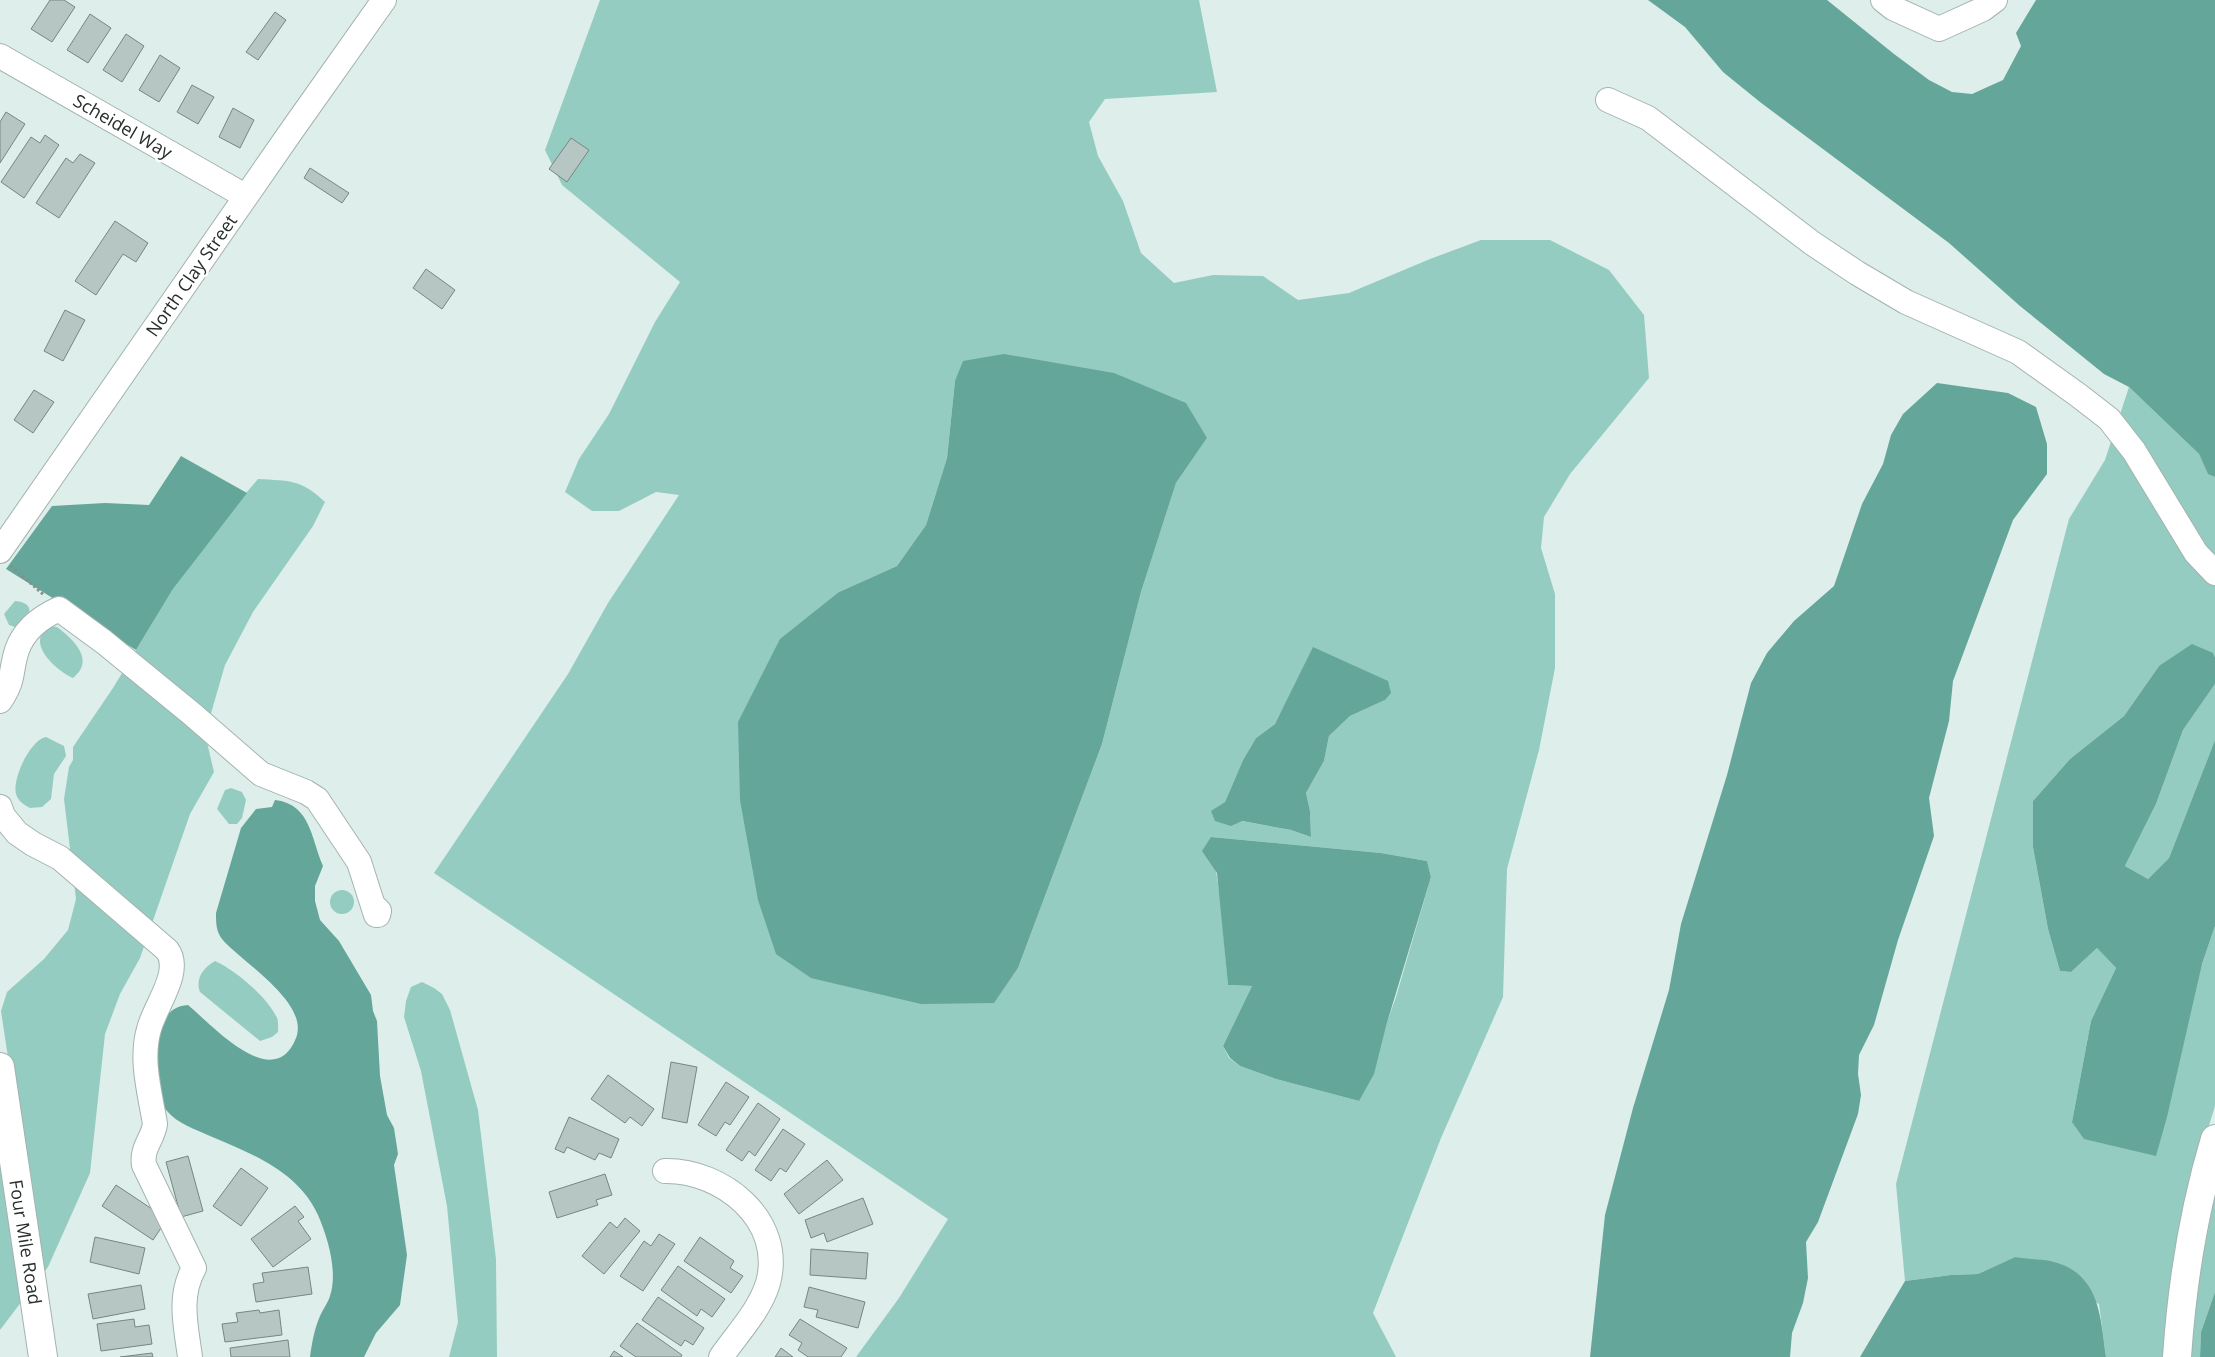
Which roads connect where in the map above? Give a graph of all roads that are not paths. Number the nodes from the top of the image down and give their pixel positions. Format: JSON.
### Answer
{"nodes":[{"id":1,"x":384,"y":0,"type":"edge"},
{"id":2,"x":1883,"y":0,"type":"edge"},
{"id":3,"x":1995,"y":0,"type":"edge"},
{"id":4,"x":0,"y":56,"type":"edge"},
{"id":5,"x":1608,"y":100,"type":"dead end"},
{"id":6,"x":246,"y":196,"type":"junction"},
{"id":7,"x":4,"y":557,"type":"edge"},
{"id":8,"x":2215,"y":573,"type":"edge"},
{"id":9,"x":0,"y":701,"type":"edge"},
{"id":10,"x":0,"y":807,"type":"edge"},
{"id":11,"x":373,"y":906,"type":"dead end"},
{"id":12,"x":0,"y":1067,"type":"edge"},
{"id":13,"x":2215,"y":1139,"type":"edge"},
{"id":14,"x":665,"y":1171,"type":"dead end"},
{"id":15,"x":43,"y":1357,"type":"edge"},
{"id":16,"x":190,"y":1357,"type":"edge"},
{"id":17,"x":721,"y":1357,"type":"edge"},
{"id":18,"x":2177,"y":1357,"type":"edge"}],
"edges":[{"from":1,"to":6,"type":"street","name":"North Clay Street"},
{"from":2,"to":3,"type":"street"},
{"from":4,"to":6,"type":"street","name":"Scheidel Way"},
{"from":5,"to":8,"type":"street"},
{"from":6,"to":7,"type":"street","name":"North Clay Street"},
{"from":9,"to":11,"type":"street"},
{"from":10,"to":16,"type":"street"},
{"from":12,"to":15,"type":"main road","name":"Four Mile Road"},
{"from":13,"to":18,"type":"main road"},
{"from":14,"to":17,"type":"street"}]}
